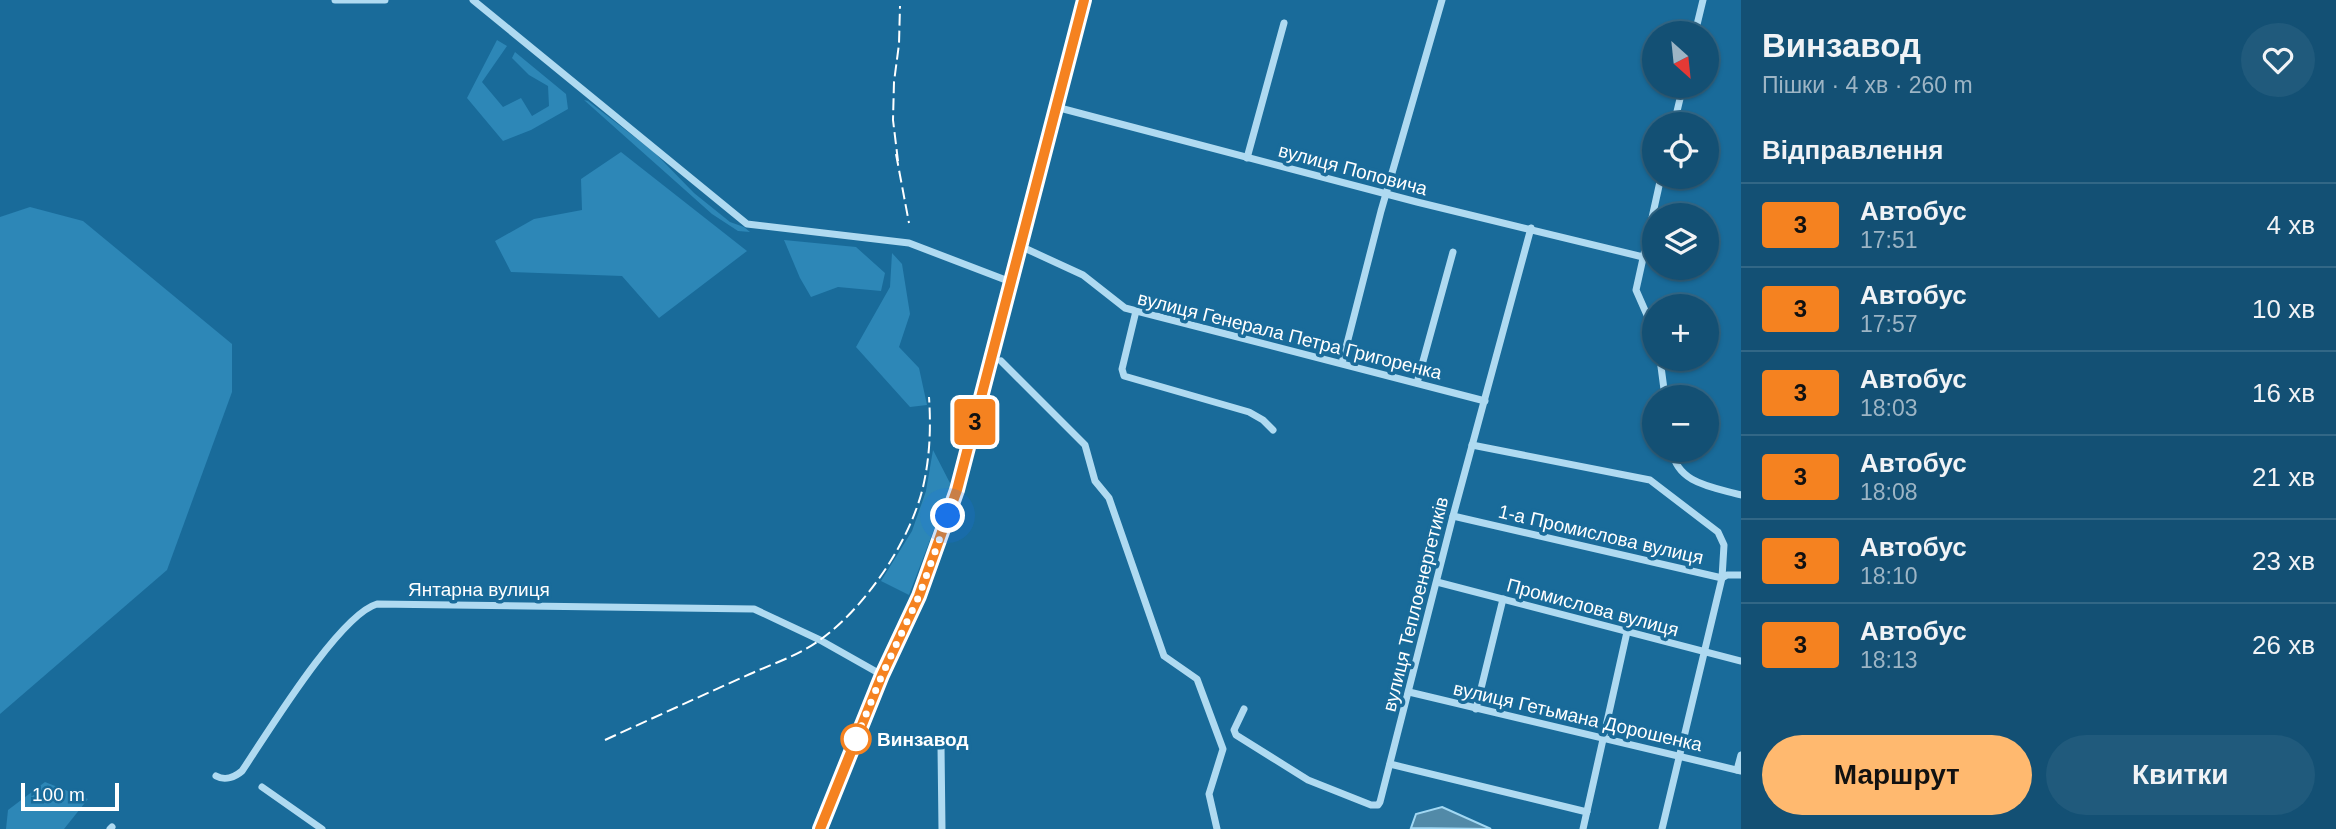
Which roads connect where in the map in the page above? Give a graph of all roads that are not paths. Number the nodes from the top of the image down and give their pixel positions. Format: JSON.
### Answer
{"nodes":[{"id":1,"x":335,"y":0,"type":"edge"},
{"id":2,"x":385,"y":0,"type":"edge"},
{"id":3,"x":473,"y":0,"type":"edge"},
{"id":4,"x":1084,"y":0,"type":"edge"},
{"id":5,"x":1442,"y":0,"type":"edge"},
{"id":6,"x":1703,"y":0,"type":"edge"},
{"id":7,"x":1698,"y":21,"type":"edge"},
{"id":8,"x":1284,"y":23,"type":"dead end"},
{"id":9,"x":1056,"y":107,"type":"junction"},
{"id":10,"x":1247,"y":158,"type":"junction"},
{"id":11,"x":1388,"y":194,"type":"junction"},
{"id":12,"x":1531,"y":228,"type":"junction"},
{"id":13,"x":1020,"y":246,"type":"junction"},
{"id":14,"x":1453,"y":253,"type":"dead end"},
{"id":15,"x":1642,"y":257,"type":"edge"},
{"id":16,"x":1642,"y":262,"type":"edge"},
{"id":17,"x":1011,"y":282,"type":"junction"},
{"id":18,"x":1642,"y":304,"type":"edge"},
{"id":19,"x":1136,"y":312,"type":"junction"},
{"id":20,"x":1001,"y":361,"type":"dead end"},
{"id":21,"x":1342,"y":363,"type":"junction"},
{"id":22,"x":1418,"y":383,"type":"junction"},
{"id":23,"x":1485,"y":401,"type":"junction"},
{"id":24,"x":1273,"y":430,"type":"dead end"},
{"id":25,"x":1472,"y":445,"type":"junction"},
{"id":26,"x":1674,"y":462,"type":"edge"},
{"id":27,"x":1741,"y":495,"type":"edge"},
{"id":28,"x":1453,"y":516,"type":"junction"},
{"id":29,"x":1741,"y":575,"type":"edge"},
{"id":30,"x":1722,"y":578,"type":"junction"},
{"id":31,"x":1437,"y":582,"type":"junction"},
{"id":32,"x":1503,"y":599,"type":"junction"},
{"id":33,"x":1627,"y":632,"type":"junction"},
{"id":34,"x":1704,"y":653,"type":"junction"},
{"id":35,"x":1741,"y":661,"type":"edge"},
{"id":36,"x":882,"y":675,"type":"junction"},
{"id":37,"x":1409,"y":692,"type":"junction"},
{"id":38,"x":1244,"y":709,"type":"dead end"},
{"id":39,"x":1476,"y":709,"type":"junction"},
{"id":40,"x":1604,"y":737,"type":"junction"},
{"id":41,"x":941,"y":746,"type":"dead end"},
{"id":42,"x":1741,"y":755,"type":"edge"},
{"id":43,"x":1680,"y":756,"type":"junction"},
{"id":44,"x":1390,"y":764,"type":"junction"},
{"id":45,"x":1739,"y":771,"type":"edge"},
{"id":46,"x":216,"y":776,"type":"dead end"},
{"id":47,"x":262,"y":787,"type":"dead end"},
{"id":48,"x":1587,"y":812,"type":"junction"},
{"id":49,"x":322,"y":829,"type":"edge"},
{"id":50,"x":820,"y":829,"type":"edge"},
{"id":51,"x":942,"y":829,"type":"edge"},
{"id":52,"x":1217,"y":829,"type":"edge"},
{"id":53,"x":1583,"y":829,"type":"edge"},
{"id":54,"x":1664,"y":829,"type":"edge"}],
"edges":[{"from":1,"to":2,"type":"street"},
{"from":3,"to":17,"type":"street"},
{"from":4,"to":9,"type":"main road"},
{"from":5,"to":11,"type":"street"},
{"from":6,"to":7,"type":"street"},
{"from":8,"to":10,"type":"street"},
{"from":9,"to":10,"type":"street","name":"вулиця Поповича"},
{"from":9,"to":13,"type":"main road"},
{"from":10,"to":11,"type":"street","name":"вулиця Поповича"},
{"from":11,"to":12,"type":"street","name":"вулиця Поповича"},
{"from":11,"to":21,"type":"street"},
{"from":12,"to":15,"type":"street","name":"вулиця Поповича"},
{"from":12,"to":23,"type":"street","name":"вулиця Теплоенергетиків"},
{"from":13,"to":17,"type":"main road"},
{"from":13,"to":19,"type":"street","name":"вулиця Генерала Петра Григоренка"},
{"from":14,"to":22,"type":"street"},
{"from":16,"to":18,"type":"street"},
{"from":17,"to":36,"type":"main road"},
{"from":19,"to":21,"type":"street","name":"вулиця Генерала Петра Григоренка"},
{"from":19,"to":24,"type":"street"},
{"from":20,"to":52,"type":"street"},
{"from":21,"to":22,"type":"street","name":"вулиця Генерала Петра Григоренка"},
{"from":22,"to":23,"type":"street","name":"вулиця Генерала Петра Григоренка"},
{"from":23,"to":25,"type":"street","name":"вулиця Теплоенергетиків"},
{"from":25,"to":28,"type":"street","name":"вулиця Теплоенергетиків"},
{"from":25,"to":30,"type":"street"},
{"from":26,"to":27,"type":"street"},
{"from":28,"to":30,"type":"street","name":"1-а Промислова вулиця"},
{"from":28,"to":31,"type":"street","name":"вулиця Теплоенергетиків"},
{"from":29,"to":30,"type":"street","name":"1-а Промислова вулиця"},
{"from":30,"to":34,"type":"street"},
{"from":31,"to":32,"type":"street","name":"Промислова вулиця"},
{"from":31,"to":37,"type":"street","name":"вулиця Теплоенергетиків"},
{"from":32,"to":33,"type":"street","name":"Промислова вулиця"},
{"from":32,"to":39,"type":"street"},
{"from":33,"to":34,"type":"street","name":"Промислова вулиця"},
{"from":33,"to":40,"type":"street"},
{"from":34,"to":35,"type":"street","name":"Промислова вулиця"},
{"from":34,"to":43,"type":"street"},
{"from":36,"to":46,"type":"street","name":"Янтарна вулиця"},
{"from":36,"to":50,"type":"main road"},
{"from":37,"to":39,"type":"street","name":"вулиця Гетьмана Дорошенка"},
{"from":37,"to":44,"type":"street","name":"вулиця Теплоенергетиків"},
{"from":38,"to":44,"type":"street","name":"вулиця Теплоенергетиків"},
{"from":39,"to":40,"type":"street","name":"вулиця Гетьмана Дорошенка"},
{"from":40,"to":43,"type":"street","name":"вулиця Гетьмана Дорошенка"},
{"from":40,"to":48,"type":"street"},
{"from":41,"to":51,"type":"street"},
{"from":42,"to":45,"type":"street"},
{"from":43,"to":45,"type":"street","name":"вулиця Гетьмана Дорошенка"},
{"from":43,"to":54,"type":"street"},
{"from":44,"to":48,"type":"street"},
{"from":47,"to":49,"type":"street"},
{"from":48,"to":53,"type":"street"}]}
